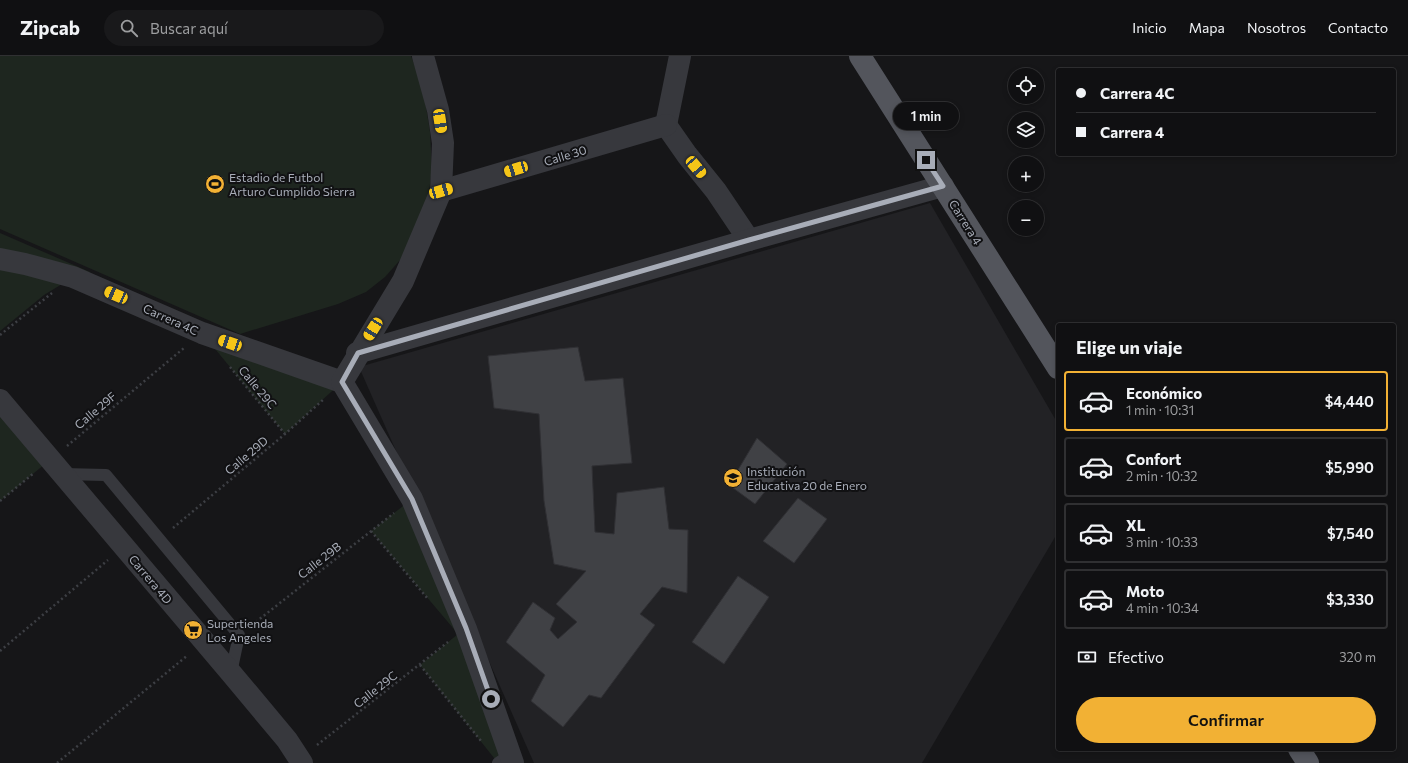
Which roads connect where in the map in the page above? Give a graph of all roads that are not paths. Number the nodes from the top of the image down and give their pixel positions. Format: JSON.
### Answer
{"nodes":[{"id":1,"x":423,"y":56,"type":"edge"},
{"id":2,"x":680,"y":56,"type":"edge"},
{"id":3,"x":860,"y":56,"type":"edge"},
{"id":4,"x":666,"y":125,"type":"junction"},
{"id":5,"x":943,"y":186,"type":"junction"},
{"id":6,"x":441,"y":191,"type":"junction"},
{"id":7,"x":749,"y":240,"type":"junction"},
{"id":8,"x":0,"y":260,"type":"edge"},
{"id":9,"x":358,"y":353,"type":"junction"},
{"id":10,"x":1056,"y":365,"type":"edge"},
{"id":11,"x":342,"y":382,"type":"junction"},
{"id":12,"x":0,"y":400,"type":"edge"},
{"id":13,"x":56,"y":466,"type":"junction"},
{"id":14,"x":231,"y":673,"type":"junction"},
{"id":15,"x":1300,"y":751,"type":"edge"},
{"id":16,"x":301,"y":761,"type":"edge"},
{"id":17,"x":505,"y":761,"type":"edge"},
{"id":18,"x":1308,"y":763,"type":"edge"}],
"edges":[{"from":1,"to":6,"type":"street"},
{"from":2,"to":4,"type":"street"},
{"from":3,"to":5,"type":"main road","name":"Carrera 4"},
{"from":4,"to":6,"type":"street","name":"Calle 30"},
{"from":4,"to":7,"type":"street"},
{"from":5,"to":7,"type":"street"},
{"from":5,"to":10,"type":"main road","name":"Carrera 4"},
{"from":6,"to":9,"type":"street"},
{"from":7,"to":9,"type":"street"},
{"from":8,"to":11,"type":"street","name":"Carrera 4C"},
{"from":9,"to":11,"type":"street"},
{"from":11,"to":17,"type":"street"},
{"from":12,"to":13,"type":"street","name":"Carrera 4D"},
{"from":13,"to":14,"type":"street","name":"Carrera 4D"},
{"from":13,"to":14,"type":"lane"},
{"from":14,"to":16,"type":"street","name":"Carrera 4D"},
{"from":15,"to":18,"type":"main road"}]}
